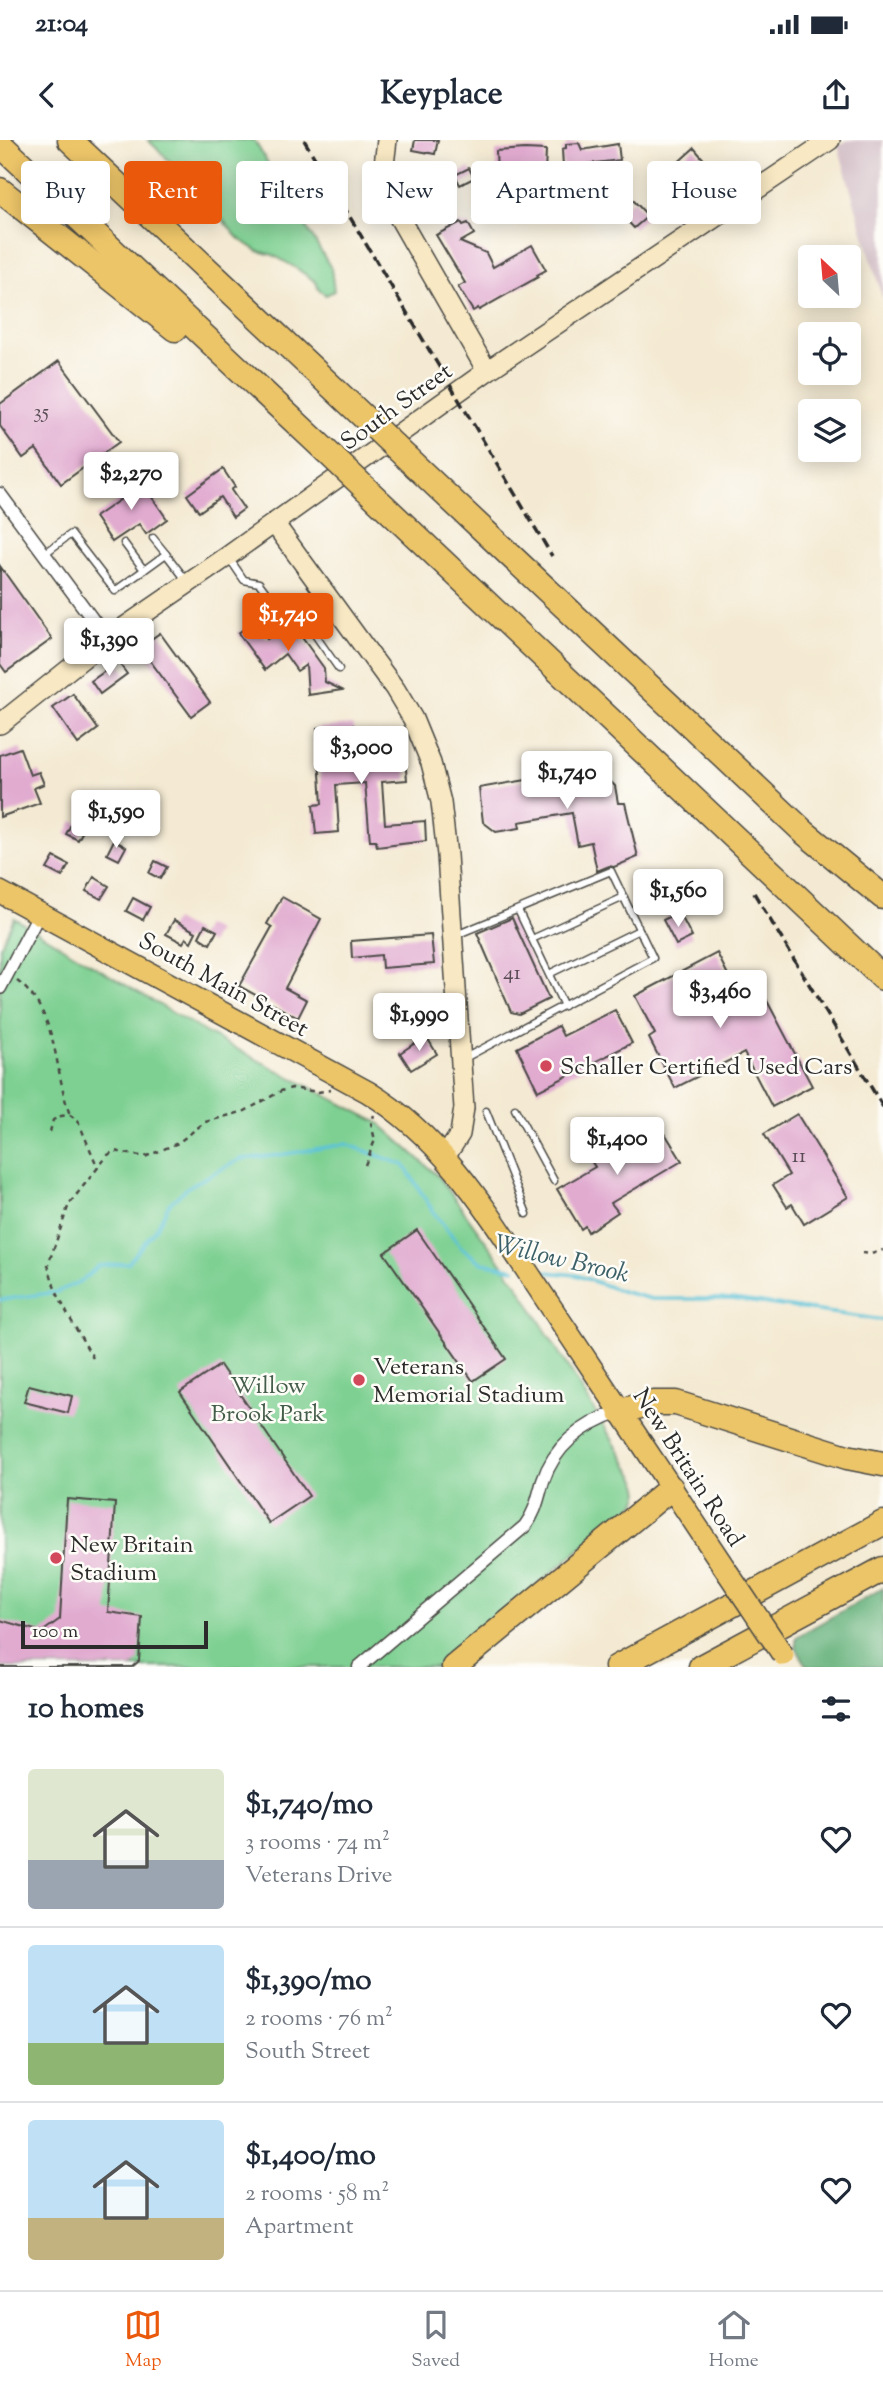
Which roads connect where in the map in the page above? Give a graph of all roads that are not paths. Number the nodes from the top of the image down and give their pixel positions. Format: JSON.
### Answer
{"nodes":[{"id":1,"x":71,"y":140,"type":"edge"},
{"id":2,"x":84,"y":140,"type":"edge"},
{"id":3,"x":387,"y":140,"type":"edge"},
{"id":4,"x":830,"y":140,"type":"edge"},
{"id":5,"x":0,"y":144,"type":"edge"},
{"id":6,"x":93,"y":161,"type":"edge"},
{"id":7,"x":98,"y":161,"type":"edge"},
{"id":8,"x":110,"y":178,"type":"edge"},
{"id":9,"x":0,"y":190,"type":"edge"},
{"id":10,"x":487,"y":371,"type":"junction"},
{"id":11,"x":260,"y":389,"type":"junction"},
{"id":12,"x":0,"y":494,"type":"edge"},
{"id":13,"x":274,"y":523,"type":"junction"},
{"id":14,"x":153,"y":538,"type":"dead end"},
{"id":15,"x":124,"y":543,"type":"dead end"},
{"id":16,"x":44,"y":554,"type":"junction"},
{"id":17,"x":166,"y":554,"type":"junction"},
{"id":18,"x":228,"y":556,"type":"junction"},
{"id":19,"x":144,"y":570,"type":"junction"},
{"id":20,"x":189,"y":582,"type":"junction"},
{"id":21,"x":107,"y":639,"type":"junction"},
{"id":22,"x":339,"y":669,"type":"dead end"},
{"id":23,"x":0,"y":724,"type":"edge"},
{"id":24,"x":0,"y":892,"type":"edge"},
{"id":25,"x":624,"y":897,"type":"junction"},
{"id":26,"x":883,"y":897,"type":"edge"},
{"id":27,"x":518,"y":910,"type":"junction"},
{"id":28,"x":40,"y":914,"type":"junction"},
{"id":29,"x":639,"y":930,"type":"junction"},
{"id":30,"x":453,"y":936,"type":"junction"},
{"id":31,"x":532,"y":939,"type":"junction"},
{"id":32,"x":549,"y":974,"type":"junction"},
{"id":33,"x":883,"y":978,"type":"edge"},
{"id":34,"x":0,"y":988,"type":"edge"},
{"id":35,"x":564,"y":1006,"type":"junction"},
{"id":36,"x":461,"y":1060,"type":"junction"},
{"id":37,"x":515,"y":1109,"type":"dead end"},
{"id":38,"x":486,"y":1111,"type":"dead end"},
{"id":39,"x":446,"y":1157,"type":"junction"},
{"id":40,"x":554,"y":1181,"type":"dead end"},
{"id":41,"x":527,"y":1214,"type":"dead end"},
{"id":42,"x":539,"y":1289,"type":"joint"},
{"id":43,"x":620,"y":1411,"type":"junction"},
{"id":44,"x":883,"y":1464,"type":"edge"},
{"id":45,"x":671,"y":1488,"type":"junction"},
{"id":46,"x":883,"y":1523,"type":"edge"},
{"id":47,"x":883,"y":1569,"type":"edge"},
{"id":48,"x":787,"y":1661,"type":"edge"},
{"id":49,"x":359,"y":1667,"type":"edge"},
{"id":50,"x":454,"y":1667,"type":"edge"},
{"id":51,"x":617,"y":1667,"type":"edge"},
{"id":52,"x":701,"y":1667,"type":"edge"}],
"edges":[{"from":1,"to":6,"type":"highway"},
{"from":2,"to":7,"type":"highway"},
{"from":3,"to":10,"type":"main road"},
{"from":4,"to":10,"type":"main road","name":"South Street"},
{"from":5,"to":11,"type":"highway"},
{"from":8,"to":26,"type":"highway","bridge":true},
{"from":9,"to":11,"type":"highway"},
{"from":10,"to":13,"type":"main road","name":"South Street"},
{"from":11,"to":33,"type":"highway","bridge":true},
{"from":12,"to":16,"type":"street"},
{"from":13,"to":18,"type":"main road","name":"South Street"},
{"from":13,"to":30,"type":"main road"},
{"from":14,"to":17,"type":"lane"},
{"from":15,"to":19,"type":"lane"},
{"from":16,"to":19,"type":"lane"},
{"from":16,"to":21,"type":"street"},
{"from":17,"to":19,"type":"lane"},
{"from":17,"to":20,"type":"lane"},
{"from":18,"to":20,"type":"main road","name":"South Street"},
{"from":18,"to":22,"type":"lane"},
{"from":20,"to":21,"type":"main road","name":"South Street"},
{"from":21,"to":23,"type":"main road","name":"South Street"},
{"from":24,"to":28,"type":"main road","name":"South Main Street"},
{"from":25,"to":27,"type":"lane"},
{"from":25,"to":29,"type":"lane"},
{"from":25,"to":31,"type":"lane"},
{"from":27,"to":30,"type":"lane"},
{"from":27,"to":31,"type":"lane"},
{"from":28,"to":34,"type":"street"},
{"from":28,"to":39,"type":"main road","name":"South Main Street"},
{"from":29,"to":32,"type":"lane"},
{"from":29,"to":35,"type":"lane"},
{"from":30,"to":36,"type":"main road"},
{"from":31,"to":32,"type":"lane"},
{"from":32,"to":35,"type":"lane"},
{"from":35,"to":36,"type":"lane"},
{"from":36,"to":39,"type":"main road"},
{"from":37,"to":40,"type":"lane"},
{"from":38,"to":41,"type":"lane"},
{"from":39,"to":42,"type":"main road","name":"South Main Street"},
{"from":42,"to":43,"type":"main road","name":"New Britain Road"},
{"from":43,"to":44,"type":"highway"},
{"from":43,"to":45,"type":"main road","name":"New Britain Road"},
{"from":43,"to":49,"type":"street"},
{"from":45,"to":48,"type":"main road","name":"New Britain Road","bridge":true},
{"from":45,"to":50,"type":"highway"},
{"from":46,"to":51,"type":"highway"},
{"from":47,"to":52,"type":"highway"}]}
